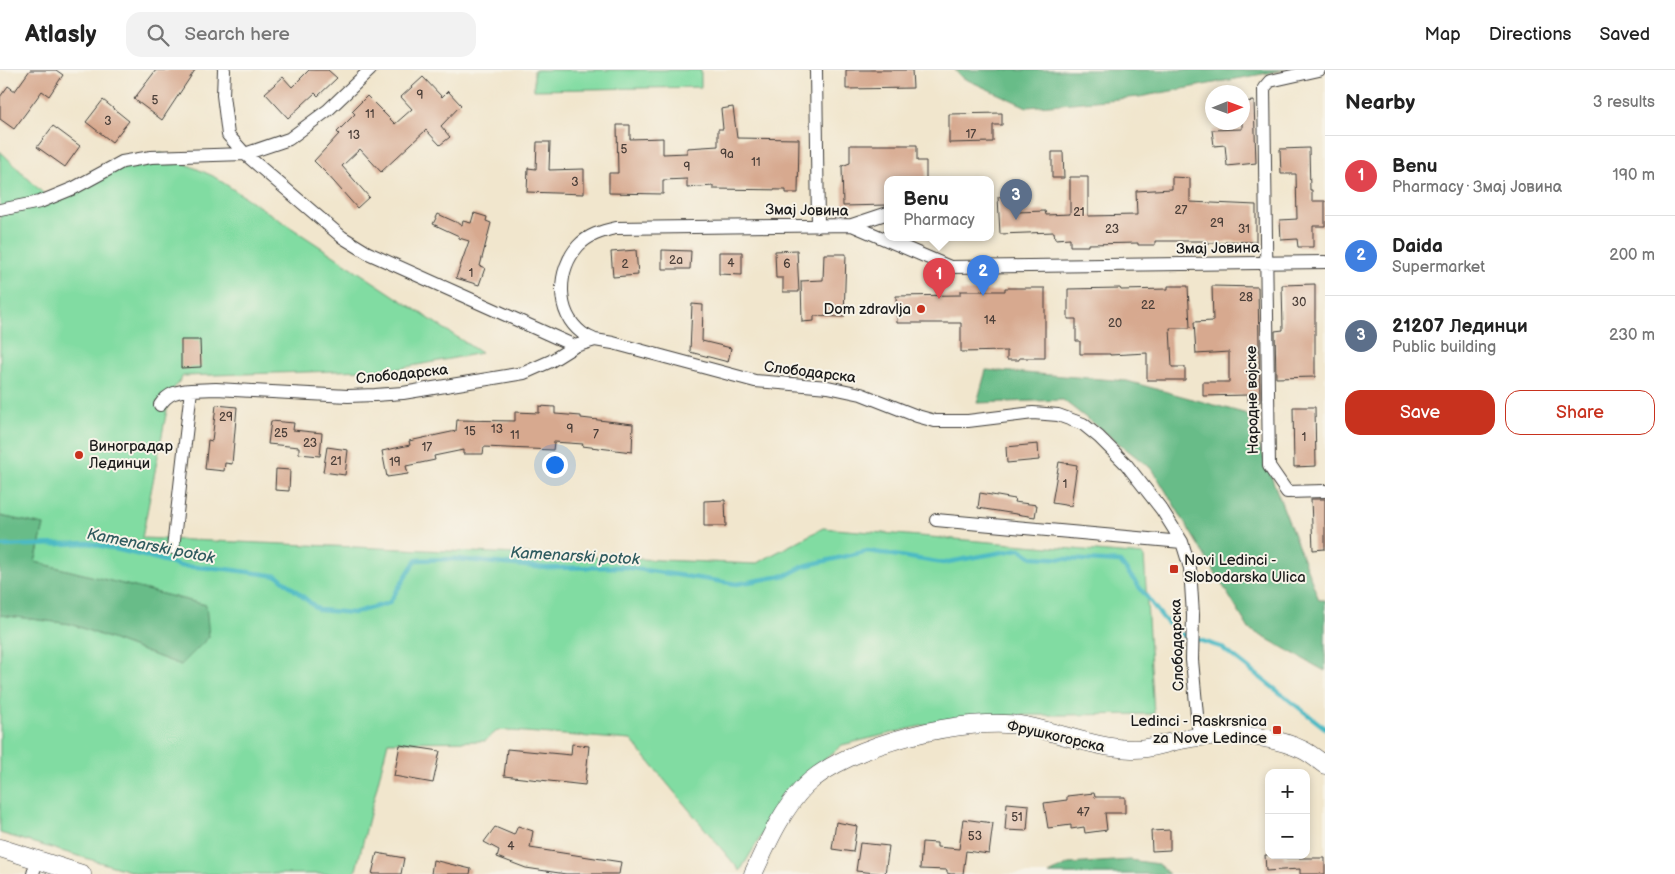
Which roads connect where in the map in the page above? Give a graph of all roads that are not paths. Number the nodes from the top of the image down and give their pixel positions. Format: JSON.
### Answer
{"nodes":[{"id":1,"x":224,"y":70,"type":"edge"},
{"id":2,"x":370,"y":70,"type":"edge"},
{"id":3,"x":816,"y":70,"type":"edge"},
{"id":4,"x":1319,"y":70,"type":"edge"},
{"id":5,"x":245,"y":154,"type":"junction"},
{"id":6,"x":0,"y":210,"type":"edge"},
{"id":7,"x":884,"y":214,"type":"edge"},
{"id":8,"x":818,"y":226,"type":"junction"},
{"id":9,"x":852,"y":226,"type":"junction"},
{"id":10,"x":884,"y":236,"type":"edge"},
{"id":11,"x":908,"y":243,"type":"edge"},
{"id":12,"x":1325,"y":262,"type":"edge"},
{"id":13,"x":1267,"y":263,"type":"junction"},
{"id":14,"x":595,"y":340,"type":"junction"},
{"id":15,"x":575,"y":346,"type":"junction"},
{"id":16,"x":191,"y":390,"type":"junction"},
{"id":17,"x":160,"y":405,"type":"dead end"},
{"id":18,"x":1325,"y":491,"type":"edge"},
{"id":19,"x":936,"y":520,"type":"dead end"},
{"id":20,"x":1182,"y":542,"type":"junction"},
{"id":21,"x":173,"y":548,"type":"dead end"},
{"id":22,"x":1199,"y":737,"type":"junction"},
{"id":23,"x":1325,"y":765,"type":"edge"},
{"id":24,"x":0,"y":848,"type":"edge"},
{"id":25,"x":35,"y":866,"type":"edge"},
{"id":26,"x":82,"y":874,"type":"edge"},
{"id":27,"x":753,"y":874,"type":"edge"}],
"edges":[{"from":1,"to":5,"type":"street"},
{"from":2,"to":5,"type":"street"},
{"from":3,"to":8,"type":"street"},
{"from":4,"to":13,"type":"street"},
{"from":5,"to":6,"type":"street"},
{"from":5,"to":15,"type":"street"},
{"from":7,"to":9,"type":"street"},
{"from":8,"to":9,"type":"street","name":"Змај Јовина"},
{"from":8,"to":14,"type":"street","name":"Змај Јовина"},
{"from":9,"to":10,"type":"street","name":"Змај Јовина"},
{"from":11,"to":13,"type":"street","name":"Змај Јовина"},
{"from":12,"to":13,"type":"street","name":"Змај Јовина"},
{"from":13,"to":18,"type":"street","name":"Народне војске"},
{"from":14,"to":15,"type":"street","name":"Слободарска"},
{"from":14,"to":20,"type":"street","name":"Слободарска"},
{"from":15,"to":16,"type":"street","name":"Слободарска"},
{"from":16,"to":17,"type":"street","name":"Слободарска"},
{"from":16,"to":21,"type":"street"},
{"from":19,"to":20,"type":"street"},
{"from":20,"to":22,"type":"street","name":"Слободарска"},
{"from":22,"to":23,"type":"street","name":"Фрушкогорска"},
{"from":22,"to":27,"type":"street","name":"Фрушкогорска"},
{"from":24,"to":25,"type":"street"},
{"from":25,"to":26,"type":"street"}]}
